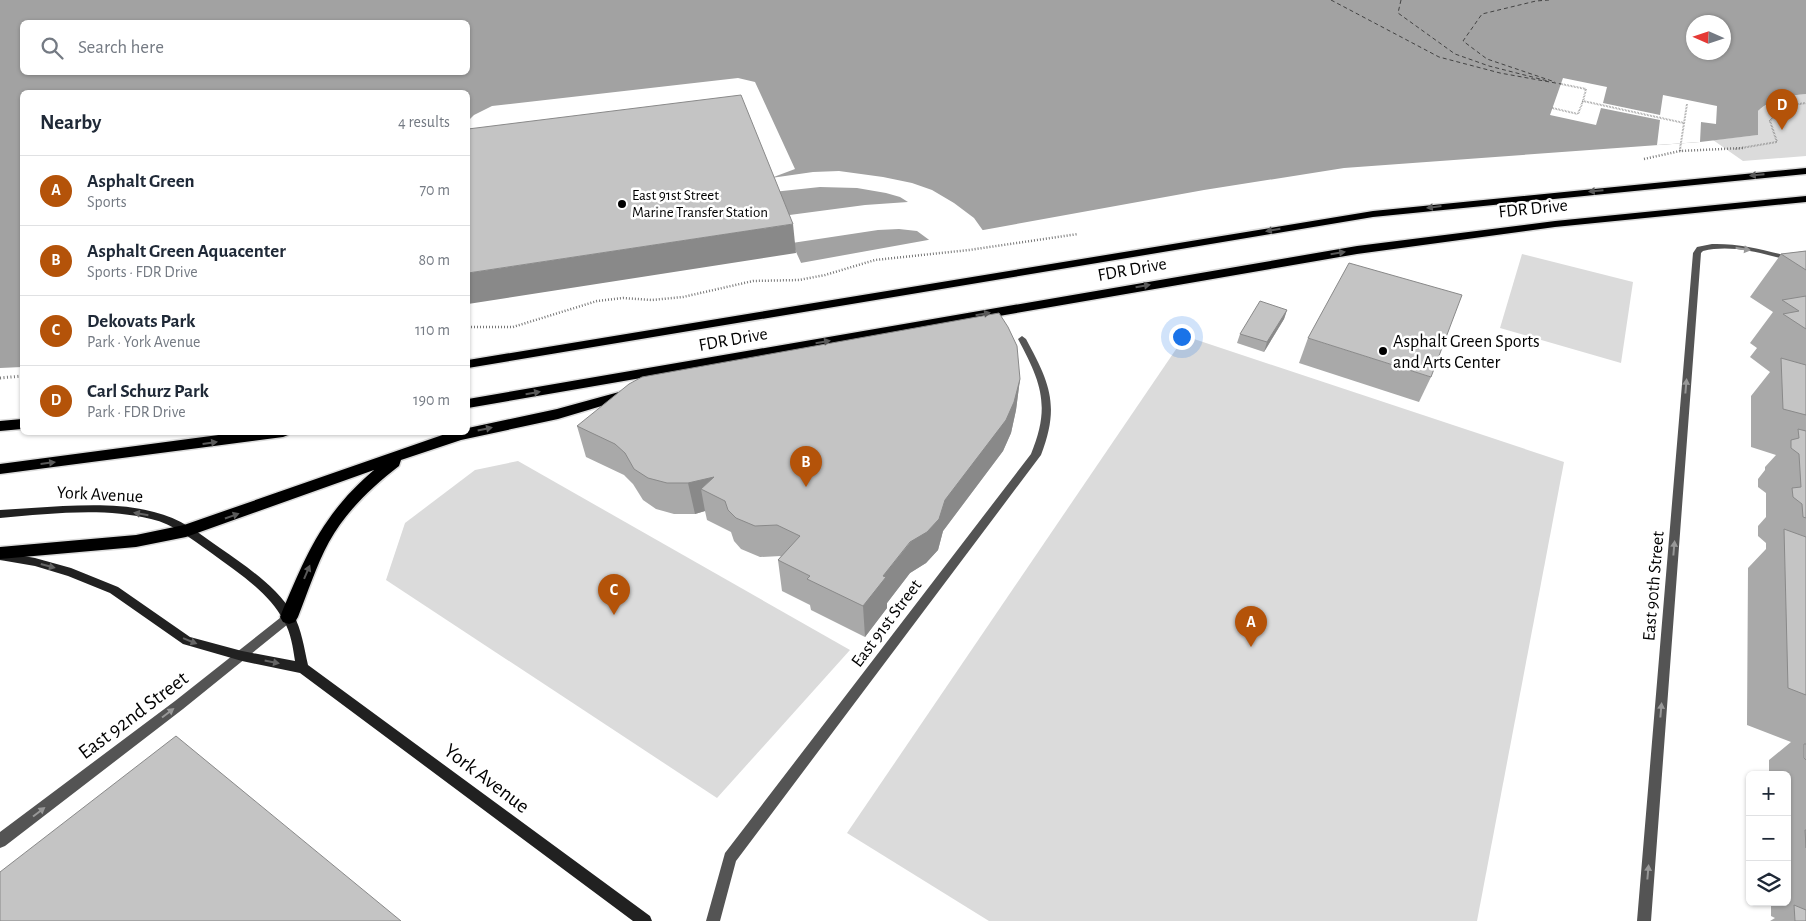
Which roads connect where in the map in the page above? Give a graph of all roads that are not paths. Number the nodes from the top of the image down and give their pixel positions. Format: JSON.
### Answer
{"nodes":[{"id":1,"x":1806,"y":170,"type":"edge"},
{"id":2,"x":1806,"y":199,"type":"edge"},
{"id":3,"x":1806,"y":263,"type":"edge"},
{"id":4,"x":1022,"y":339,"type":"dead end"},
{"id":5,"x":775,"y":351,"type":"junction"},
{"id":6,"x":470,"y":364,"type":"edge"},
{"id":7,"x":470,"y":404,"type":"edge"},
{"id":8,"x":20,"y":424,"type":"edge"},
{"id":9,"x":0,"y":426,"type":"edge"},
{"id":10,"x":470,"y":433,"type":"edge"},
{"id":11,"x":260,"y":435,"type":"edge"},
{"id":12,"x":459,"y":435,"type":"edge"},
{"id":13,"x":406,"y":453,"type":"junction"},
{"id":14,"x":0,"y":469,"type":"edge"},
{"id":15,"x":0,"y":514,"type":"edge"},
{"id":16,"x":186,"y":531,"type":"junction"},
{"id":17,"x":0,"y":554,"type":"edge"},
{"id":18,"x":289,"y":617,"type":"junction"},
{"id":19,"x":242,"y":656,"type":"junction"},
{"id":20,"x":303,"y":668,"type":"junction"},
{"id":21,"x":0,"y":841,"type":"edge"},
{"id":22,"x":645,"y":921,"type":"edge"},
{"id":23,"x":712,"y":921,"type":"edge"},
{"id":24,"x":1644,"y":921,"type":"edge"}],
"edges":[{"from":1,"to":6,"type":"highway","name":"FDR Drive","one_way":true},
{"from":5,"to":2,"type":"highway","name":"FDR Drive","one_way":true},
{"from":24,"to":3,"type":"street","name":"East 90th Street","one_way":true},
{"from":4,"to":23,"type":"street","name":"East 91st Street"},
{"from":7,"to":5,"type":"highway","name":"FDR Drive","one_way":true},
{"from":10,"to":5,"type":"highway","one_way":true},
{"from":8,"to":9,"type":"highway"},
{"from":14,"to":11,"type":"highway","one_way":true},
{"from":13,"to":12,"type":"highway","one_way":true},
{"from":16,"to":13,"type":"highway","one_way":true},
{"from":18,"to":13,"type":"highway","one_way":true},
{"from":16,"to":15,"type":"main road","name":"York Avenue","one_way":true},
{"from":16,"to":17,"type":"highway"},
{"from":16,"to":18,"type":"main road","name":"York Avenue"},
{"from":17,"to":19,"type":"main road","name":"York Avenue","one_way":true},
{"from":18,"to":19,"type":"street","name":"East 92nd Street"},
{"from":18,"to":20,"type":"main road","name":"York Avenue"},
{"from":19,"to":20,"type":"main road","name":"York Avenue","one_way":true},
{"from":21,"to":19,"type":"street","name":"East 92nd Street","one_way":true},
{"from":20,"to":22,"type":"main road","name":"York Avenue"}]}
